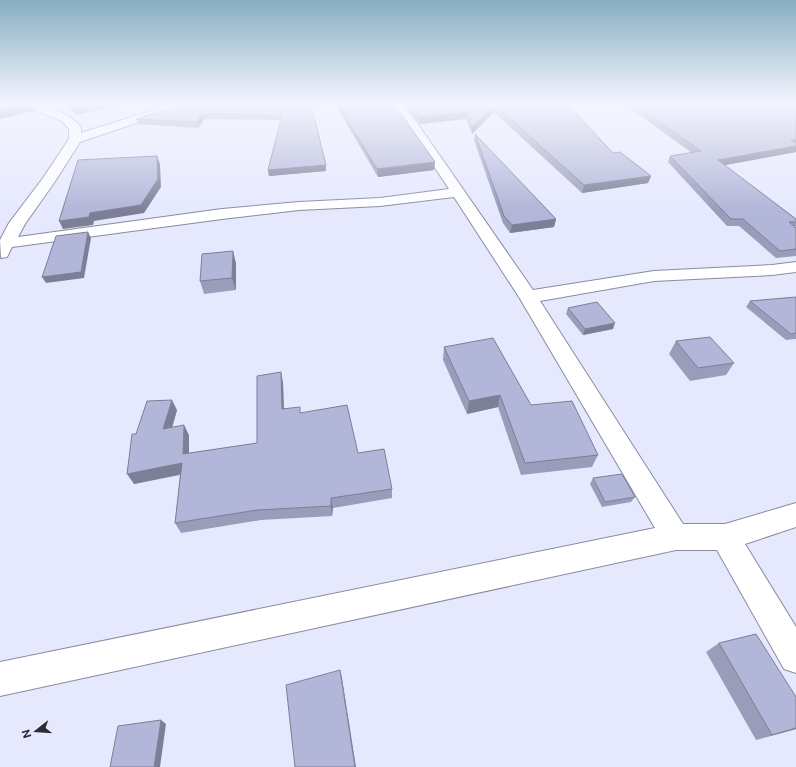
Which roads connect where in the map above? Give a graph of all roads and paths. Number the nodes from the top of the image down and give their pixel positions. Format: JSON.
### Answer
{"nodes":[{"id":1,"x":76,"y":139,"type":"edge"},
{"id":2,"x":423,"y":140,"type":"edge"},
{"id":3,"x":457,"y":192,"type":"junction"},
{"id":4,"x":17,"y":223,"type":"junction"},
{"id":5,"x":0,"y":228,"type":"edge"},
{"id":6,"x":3,"y":250,"type":"edge"},
{"id":7,"x":796,"y":267,"type":"edge"},
{"id":8,"x":528,"y":297,"type":"junction"},
{"id":9,"x":796,"y":515,"type":"edge"},
{"id":10,"x":676,"y":537,"type":"junction"},
{"id":11,"x":725,"y":537,"type":"junction"},
{"id":12,"x":796,"y":657,"type":"edge"},
{"id":13,"x":0,"y":678,"type":"edge"}],
"edges":[{"from":1,"to":4,"type":"street"},
{"from":2,"to":3,"type":"street"},
{"from":3,"to":6,"type":"street"},
{"from":3,"to":8,"type":"street"},
{"from":4,"to":5,"type":"street"},
{"from":4,"to":6,"type":"street"},
{"from":7,"to":8,"type":"street"},
{"from":8,"to":10,"type":"street"},
{"from":9,"to":11,"type":"street"},
{"from":10,"to":11,"type":"street"},
{"from":10,"to":13,"type":"street"},
{"from":11,"to":12,"type":"street"}]}
